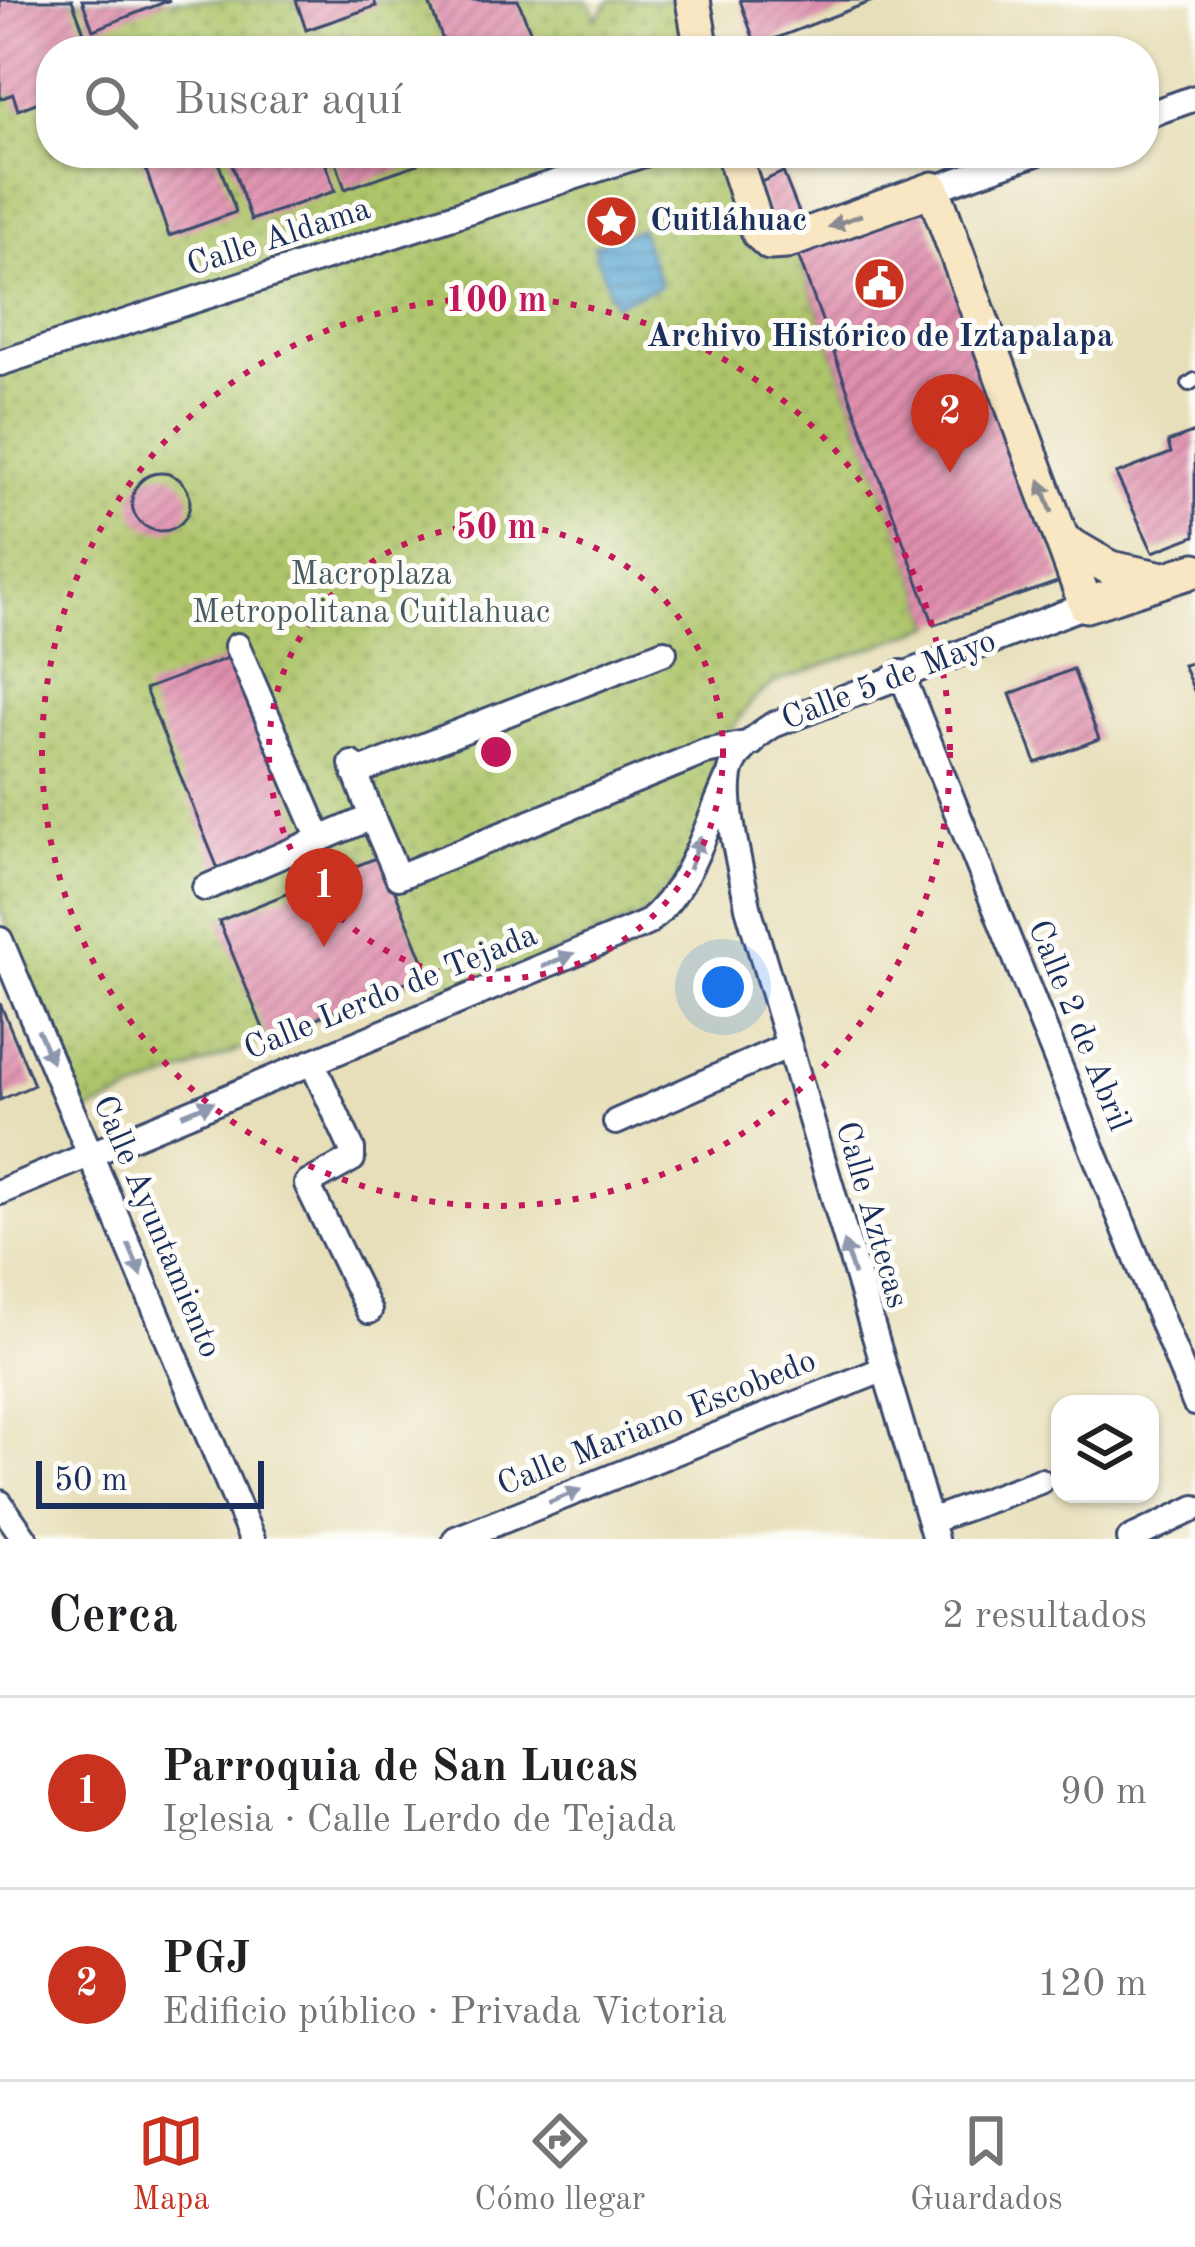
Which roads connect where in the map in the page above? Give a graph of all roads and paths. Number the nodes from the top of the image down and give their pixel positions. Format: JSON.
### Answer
{"nodes":[{"id":1,"x":693,"y":0,"type":"edge"},
{"id":2,"x":699,"y":36,"type":"edge"},
{"id":3,"x":1195,"y":98,"type":"edge"},
{"id":4,"x":1159,"y":111,"type":"edge"},
{"id":5,"x":601,"y":168,"type":"edge"},
{"id":6,"x":738,"y":168,"type":"edge"},
{"id":7,"x":992,"y":168,"type":"edge"},
{"id":8,"x":933,"y":188,"type":"junction"},
{"id":9,"x":0,"y":363,"type":"edge"},
{"id":10,"x":1062,"y":540,"type":"junction"},
{"id":11,"x":1180,"y":574,"type":"edge"},
{"id":12,"x":1086,"y":605,"type":"junction"},
{"id":13,"x":237,"y":646,"type":"dead end"},
{"id":14,"x":664,"y":652,"type":"dead end"},
{"id":15,"x":901,"y":673,"type":"junction"},
{"id":16,"x":752,"y":743,"type":"junction"},
{"id":17,"x":730,"y":774,"type":"junction"},
{"id":18,"x":373,"y":817,"type":"junction"},
{"id":19,"x":320,"y":839,"type":"junction"},
{"id":20,"x":206,"y":888,"type":"dead end"},
{"id":21,"x":0,"y":940,"type":"edge"},
{"id":22,"x":787,"y":1046,"type":"junction"},
{"id":23,"x":312,"y":1062,"type":"junction"},
{"id":24,"x":616,"y":1122,"type":"dead end"},
{"id":25,"x":89,"y":1153,"type":"junction"},
{"id":26,"x":0,"y":1192,"type":"edge"},
{"id":27,"x":369,"y":1312,"type":"dead end"},
{"id":28,"x":882,"y":1370,"type":"junction"},
{"id":29,"x":1195,"y":1403,"type":"edge"},
{"id":30,"x":1040,"y":1481,"type":"dead end"},
{"id":31,"x":0,"y":1503,"type":"edge"},
{"id":32,"x":1195,"y":1508,"type":"edge"},
{"id":33,"x":932,"y":1530,"type":"edge"},
{"id":34,"x":25,"y":1539,"type":"edge"},
{"id":35,"x":252,"y":1539,"type":"edge"},
{"id":36,"x":456,"y":1539,"type":"edge"},
{"id":37,"x":1130,"y":1539,"type":"edge"}],
"edges":[{"from":1,"to":2,"type":"street"},
{"from":3,"to":4,"type":"street"},
{"from":5,"to":9,"type":"street","name":"Calle Aldama"},
{"from":8,"to":6,"type":"street","one_way":true},
{"from":7,"to":8,"type":"street"},
{"from":10,"to":8,"type":"street","one_way":true},
{"from":10,"to":11,"type":"street"},
{"from":10,"to":12,"type":"street"},
{"from":11,"to":12,"type":"street","name":"Calle 5 de Mayo"},
{"from":12,"to":15,"type":"street","name":"Calle 5 de Mayo"},
{"from":13,"to":19,"type":"street"},
{"from":14,"to":18,"type":"street"},
{"from":15,"to":16,"type":"street","name":"Calle 5 de Mayo"},
{"from":15,"to":29,"type":"street","name":"Calle 2 de Abril"},
{"from":16,"to":17,"type":"street","name":"Calle 5 de Mayo"},
{"from":16,"to":18,"type":"street"},
{"from":17,"to":22,"type":"street","name":"Calle Aztecas"},
{"from":23,"to":17,"type":"street","name":"Calle Lerdo de Tejada","one_way":true},
{"from":18,"to":19,"type":"street"},
{"from":19,"to":20,"type":"street"},
{"from":21,"to":25,"type":"street","name":"Calle Ayuntamiento","one_way":true},
{"from":22,"to":24,"type":"street"},
{"from":28,"to":22,"type":"street","name":"Calle Aztecas","one_way":true},
{"from":25,"to":23,"type":"street","name":"Calle Lerdo de Tejada","one_way":true},
{"from":23,"to":27,"type":"street"},
{"from":25,"to":26,"type":"street","name":"Calle Lerdo de Tejada"},
{"from":25,"to":35,"type":"street","name":"Calle Ayuntamiento","one_way":true},
{"from":28,"to":33,"type":"street","name":"Calle Aztecas"},
{"from":36,"to":28,"type":"street","name":"Calle Mariano Escobedo","one_way":true},
{"from":30,"to":33,"type":"street"},
{"from":31,"to":34,"type":"street"},
{"from":32,"to":37,"type":"street"}]}
